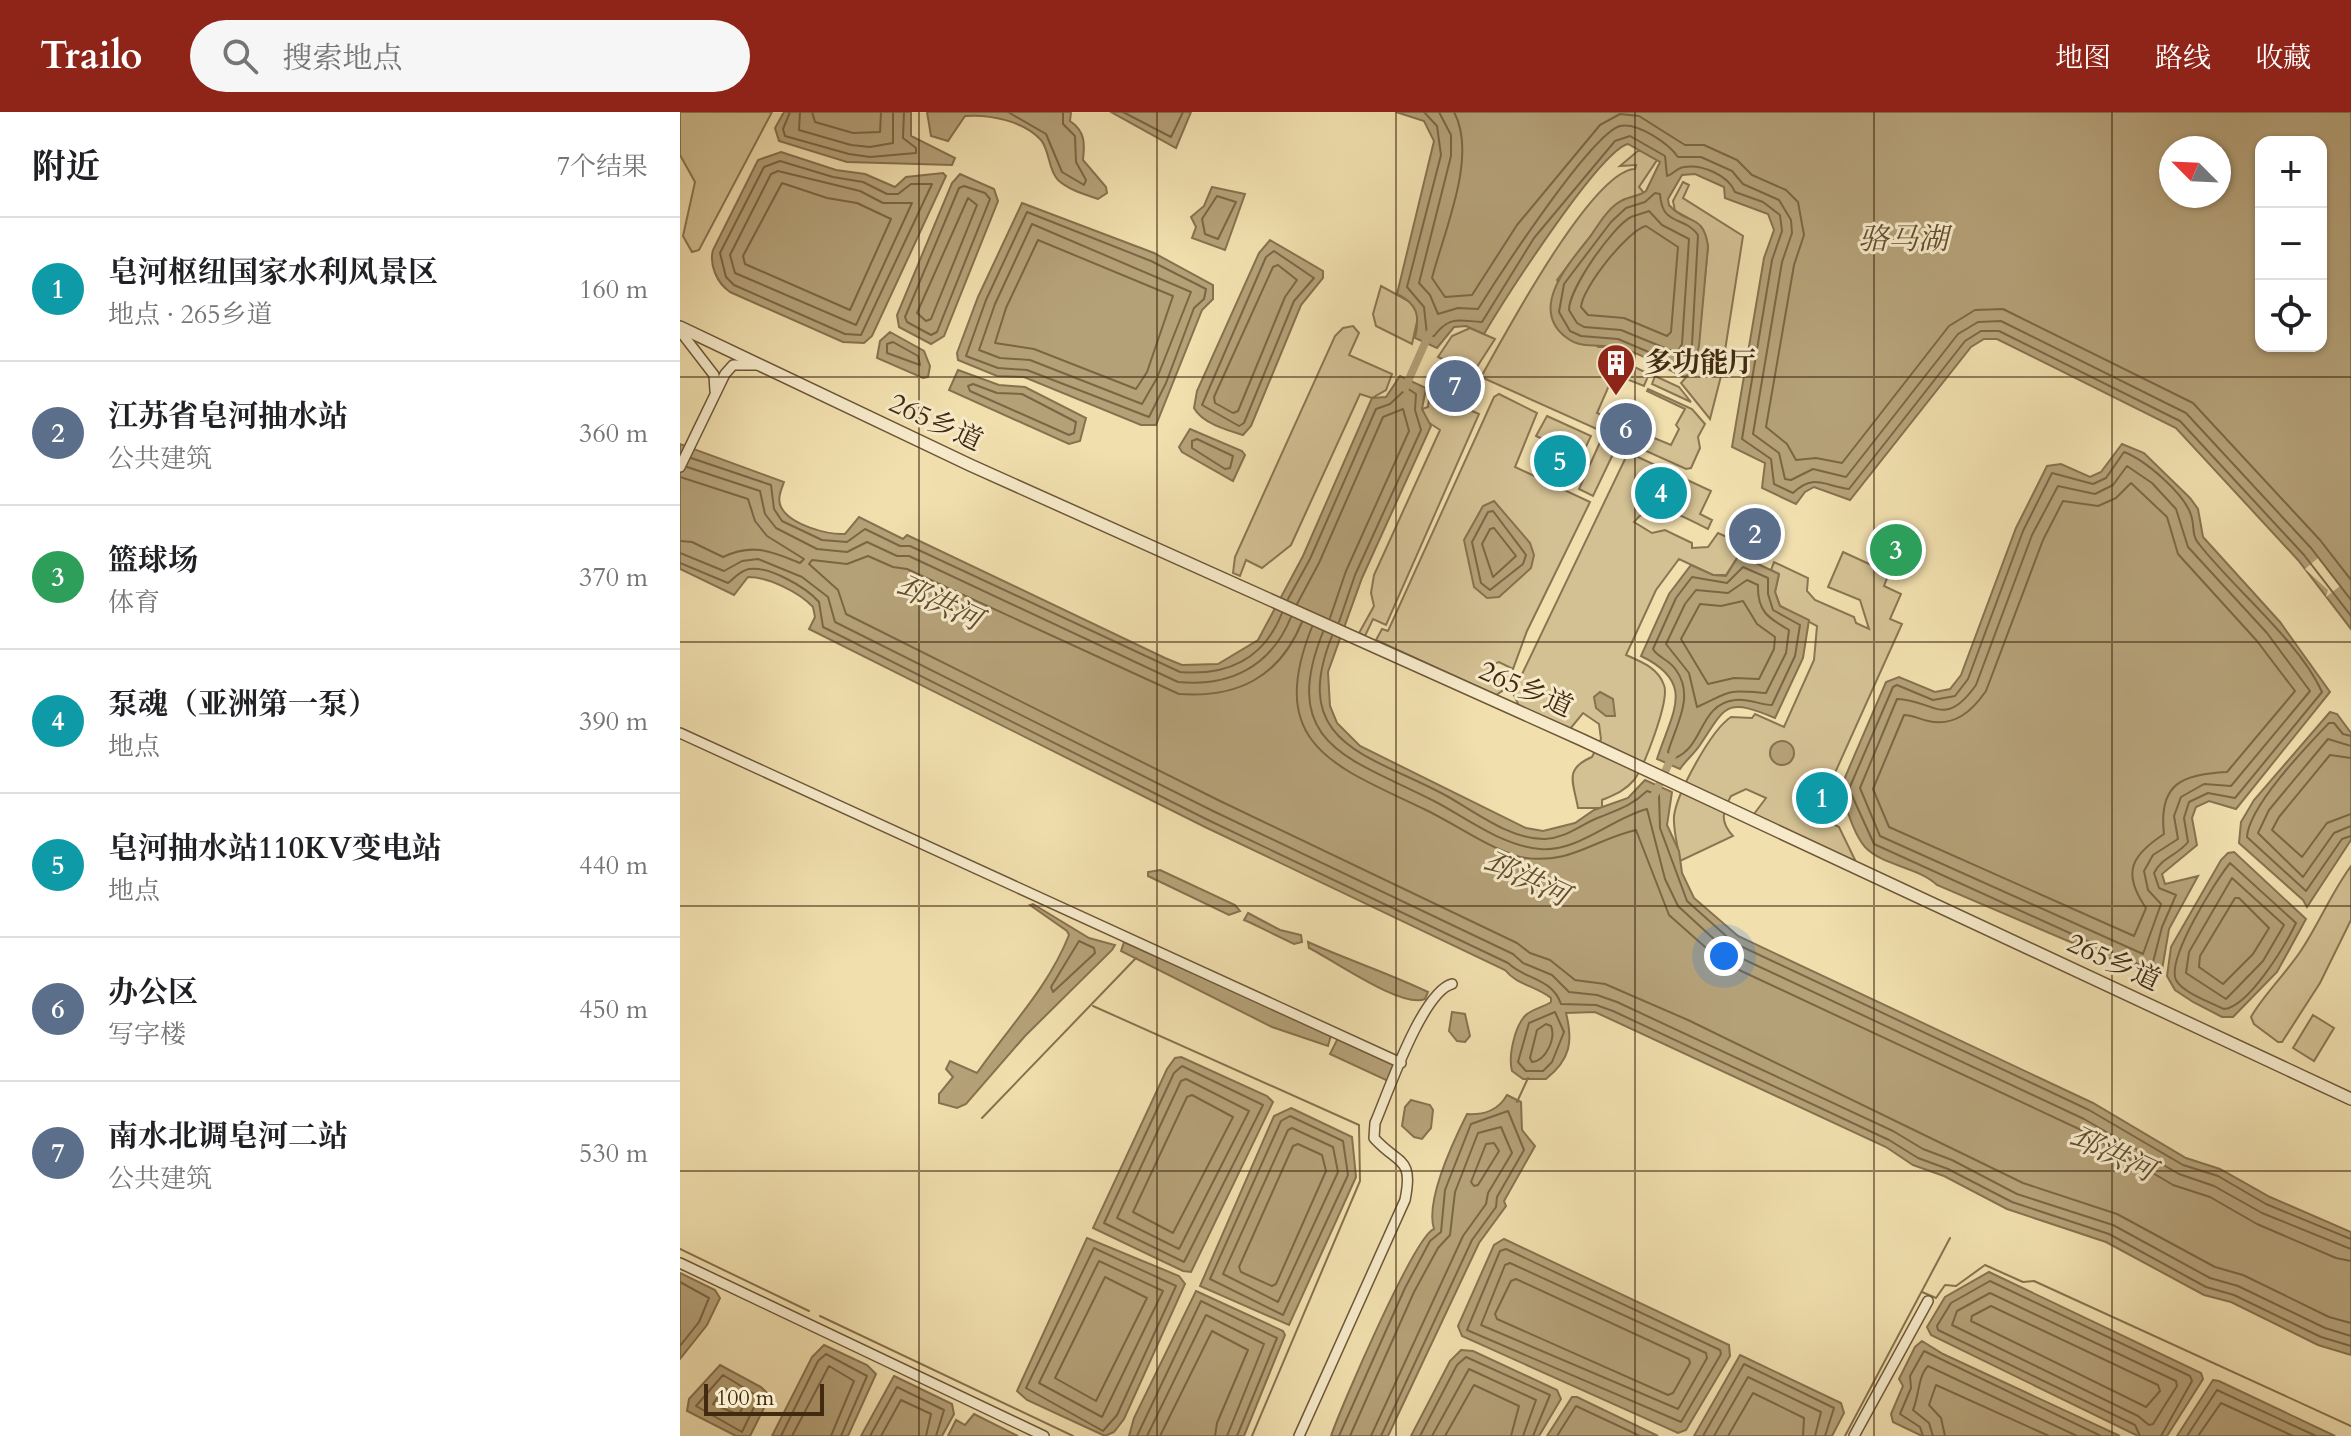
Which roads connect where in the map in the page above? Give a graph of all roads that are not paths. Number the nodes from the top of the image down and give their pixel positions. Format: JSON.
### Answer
{"nodes":[{"id":1,"x":680,"y":329,"type":"edge"},
{"id":2,"x":759,"y":365,"type":"junction"},
{"id":3,"x":715,"y":391,"type":"junction"},
{"id":4,"x":680,"y":467,"type":"edge"},
{"id":5,"x":680,"y":733,"type":"edge"},
{"id":6,"x":1452,"y":984,"type":"dead end"},
{"id":7,"x":1401,"y":1063,"type":"junction"},
{"id":8,"x":2351,"y":1099,"type":"edge"},
{"id":9,"x":680,"y":1263,"type":"edge"},
{"id":10,"x":1928,"y":1301,"type":"dead end"},
{"id":11,"x":1044,"y":1436,"type":"edge"},
{"id":12,"x":1299,"y":1436,"type":"edge"},
{"id":13,"x":1854,"y":1436,"type":"edge"}],
"edges":[{"from":1,"to":2,"type":"street","name":"265乡道"},
{"from":1,"to":3,"type":"street"},
{"from":2,"to":3,"type":"street"},
{"from":2,"to":8,"type":"street","name":"265乡道"},
{"from":3,"to":4,"type":"street"},
{"from":5,"to":7,"type":"street"},
{"from":6,"to":7,"type":"street"},
{"from":7,"to":12,"type":"street"},
{"from":9,"to":11,"type":"street"},
{"from":10,"to":13,"type":"street"}]}
